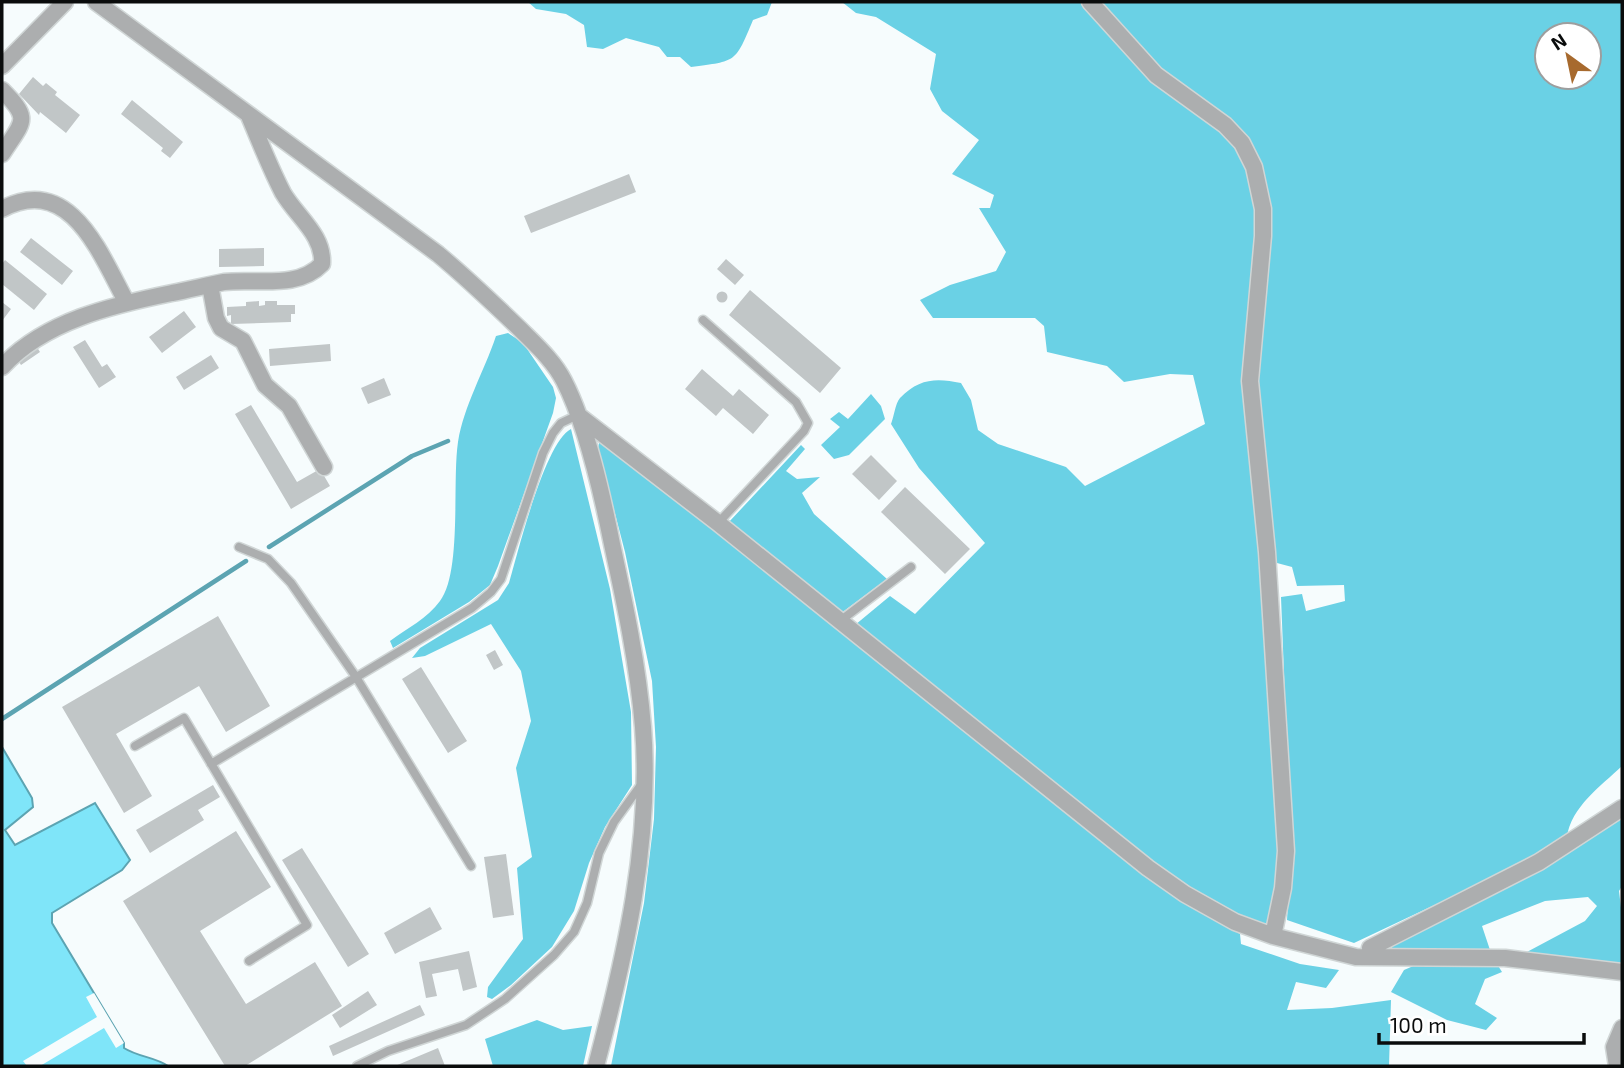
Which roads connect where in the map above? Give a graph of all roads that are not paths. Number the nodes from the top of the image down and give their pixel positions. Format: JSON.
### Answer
{"nodes":[{"id":1,"x":65,"y":2,"type":"edge"},
{"id":2,"x":96,"y":2,"type":"edge"},
{"id":3,"x":1090,"y":2,"type":"edge"},
{"id":4,"x":2,"y":66,"type":"edge"},
{"id":5,"x":2,"y":90,"type":"edge"},
{"id":6,"x":248,"y":116,"type":"junction"},
{"id":7,"x":2,"y":154,"type":"edge"},
{"id":8,"x":2,"y":209,"type":"edge"},
{"id":9,"x":210,"y":285,"type":"junction"},
{"id":10,"x":127,"y":303,"type":"junction"},
{"id":11,"x":703,"y":320,"type":"dead end"},
{"id":12,"x":2,"y":367,"type":"edge"},
{"id":13,"x":578,"y":415,"type":"junction"},
{"id":14,"x":324,"y":467,"type":"dead end"},
{"id":15,"x":718,"y":523,"type":"junction"},
{"id":16,"x":239,"y":547,"type":"dead end"},
{"id":17,"x":911,"y":568,"type":"dead end"},
{"id":18,"x":840,"y":621,"type":"junction"},
{"id":19,"x":356,"y":677,"type":"junction"},
{"id":20,"x":135,"y":746,"type":"dead end"},
{"id":21,"x":211,"y":764,"type":"junction"},
{"id":22,"x":644,"y":780,"type":"junction"},
{"id":23,"x":1622,"y":808,"type":"edge"},
{"id":24,"x":471,"y":866,"type":"dead end"},
{"id":25,"x":1273,"y":936,"type":"junction"},
{"id":26,"x":1370,"y":948,"type":"dead end"},
{"id":27,"x":249,"y":961,"type":"dead end"},
{"id":28,"x":1622,"y":972,"type":"edge"},
{"id":29,"x":1622,"y":1028,"type":"edge"},
{"id":30,"x":357,"y":1066,"type":"edge"},
{"id":31,"x":596,"y":1066,"type":"edge"},
{"id":32,"x":1617,"y":1066,"type":"edge"}],
"edges":[{"from":1,"to":4,"type":"street"},
{"from":2,"to":6,"type":"street"},
{"from":3,"to":25,"type":"street"},
{"from":5,"to":7,"type":"street"},
{"from":6,"to":9,"type":"street"},
{"from":6,"to":13,"type":"street"},
{"from":8,"to":10,"type":"street"},
{"from":9,"to":10,"type":"street"},
{"from":9,"to":14,"type":"street"},
{"from":10,"to":12,"type":"street"},
{"from":11,"to":15,"type":"lane"},
{"from":13,"to":15,"type":"street"},
{"from":13,"to":19,"type":"lane"},
{"from":13,"to":22,"type":"street"},
{"from":15,"to":18,"type":"street"},
{"from":16,"to":19,"type":"lane"},
{"from":17,"to":18,"type":"lane"},
{"from":18,"to":25,"type":"street"},
{"from":19,"to":21,"type":"lane"},
{"from":19,"to":24,"type":"lane"},
{"from":20,"to":21,"type":"lane"},
{"from":21,"to":27,"type":"lane"},
{"from":22,"to":30,"type":"lane"},
{"from":22,"to":31,"type":"street"},
{"from":23,"to":26,"type":"street"},
{"from":25,"to":28,"type":"street"},
{"from":29,"to":32,"type":"street"}]}
